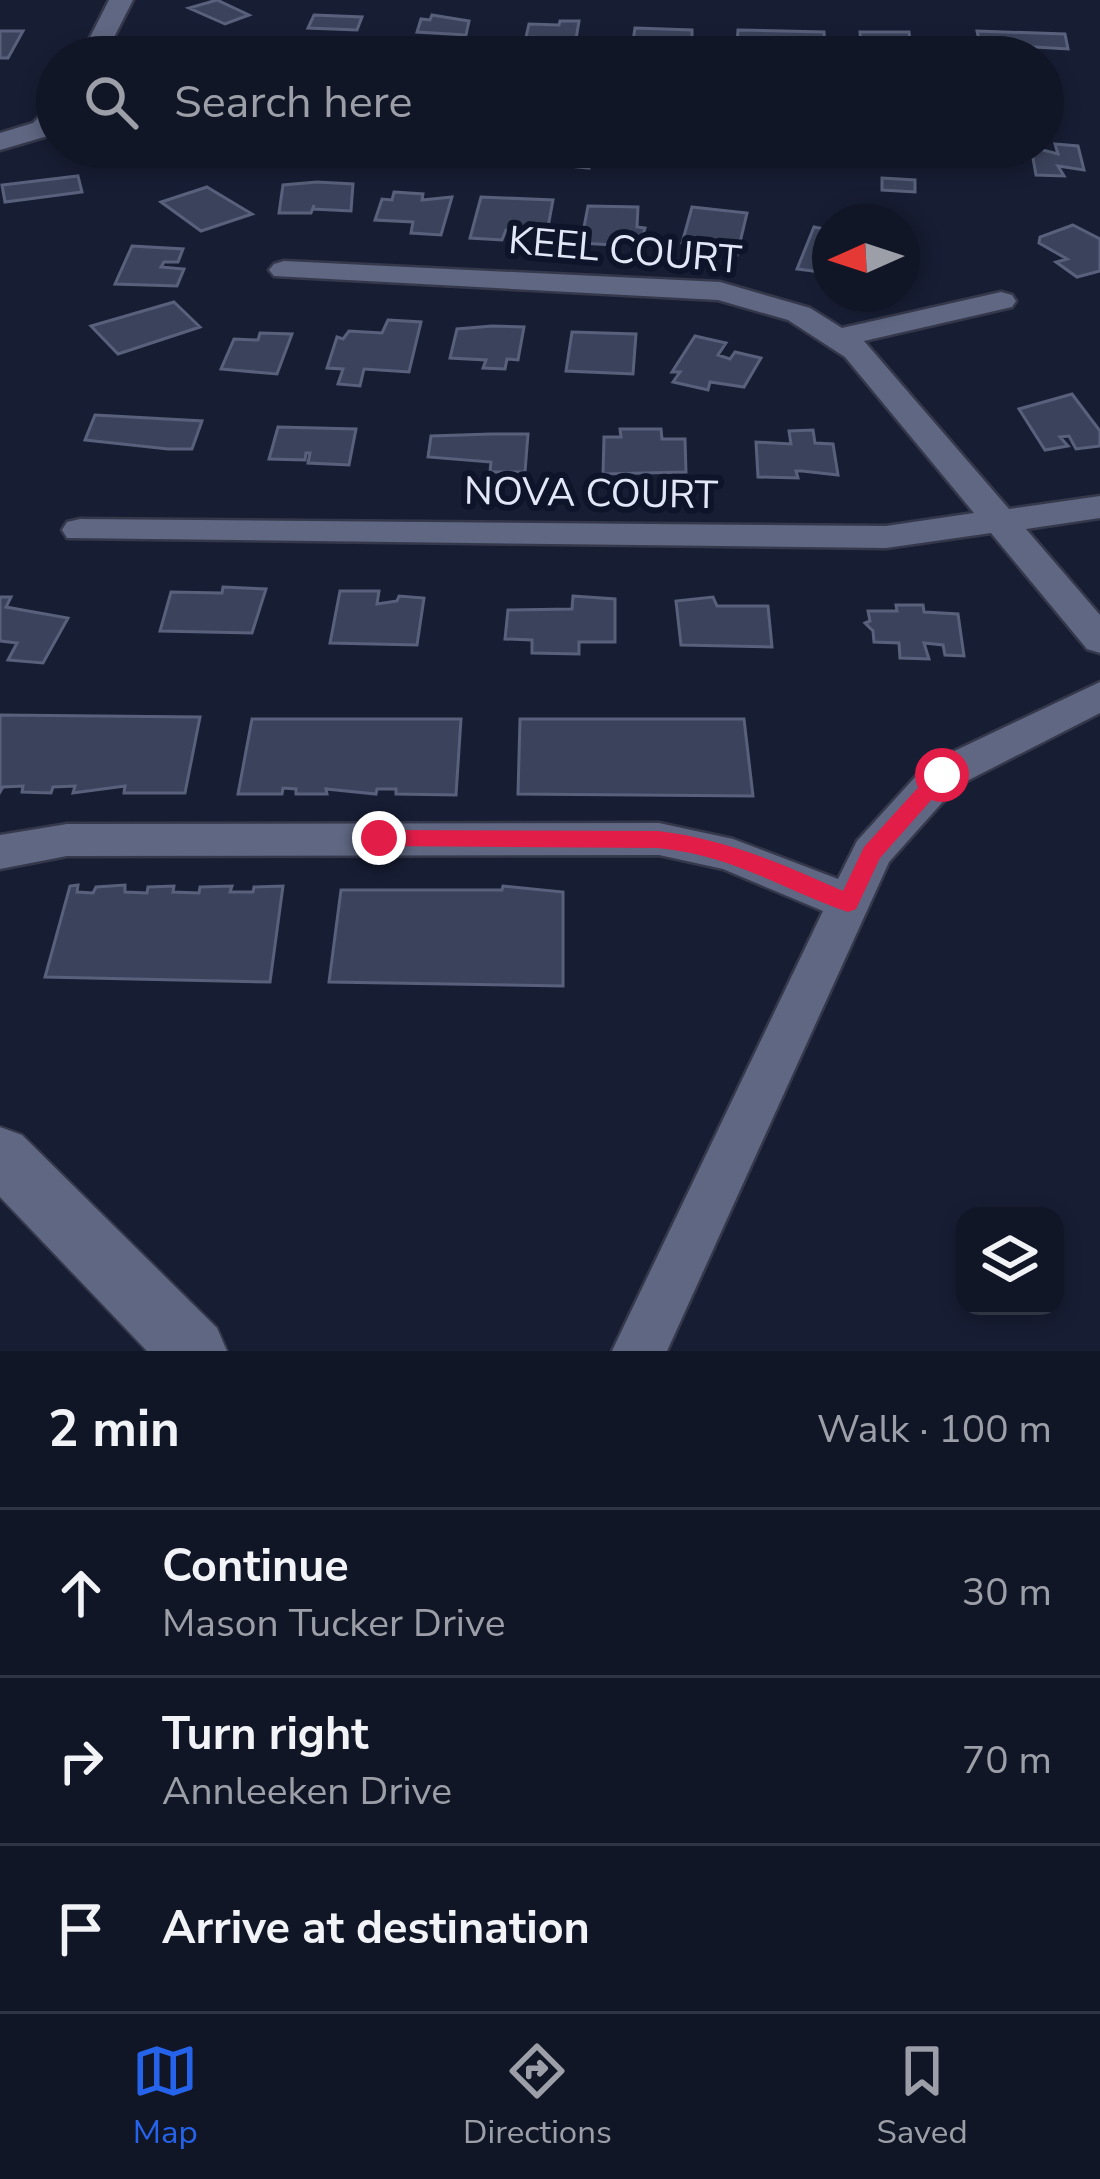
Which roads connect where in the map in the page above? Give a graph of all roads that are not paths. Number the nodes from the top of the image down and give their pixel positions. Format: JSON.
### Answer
{"nodes":[{"id":1,"x":121,"y":0,"type":"edge"},
{"id":2,"x":103,"y":36,"type":"edge"},
{"id":3,"x":36,"y":131,"type":"edge"},
{"id":4,"x":0,"y":142,"type":"edge"},
{"id":5,"x":284,"y":270,"type":"dead end"},
{"id":6,"x":1001,"y":301,"type":"dead end"},
{"id":7,"x":837,"y":338,"type":"junction"},
{"id":8,"x":1100,"y":507,"type":"edge"},
{"id":9,"x":1000,"y":521,"type":"junction"},
{"id":10,"x":80,"y":530,"type":"dead end"},
{"id":11,"x":1100,"y":640,"type":"edge"},
{"id":12,"x":1100,"y":696,"type":"edge"},
{"id":13,"x":0,"y":852,"type":"edge"},
{"id":14,"x":848,"y":903,"type":"junction"},
{"id":15,"x":0,"y":1155,"type":"edge"},
{"id":16,"x":193,"y":1351,"type":"edge"},
{"id":17,"x":639,"y":1351,"type":"edge"}],
"edges":[{"from":1,"to":2,"type":"street"},
{"from":3,"to":4,"type":"street"},
{"from":5,"to":7,"type":"street","name":"KEEL COURT"},
{"from":6,"to":7,"type":"street"},
{"from":7,"to":9,"type":"street","name":"KEEL COURT"},
{"from":8,"to":9,"type":"street","name":"NOVA COURT"},
{"from":9,"to":10,"type":"street","name":"NOVA COURT"},
{"from":9,"to":11,"type":"street","name":"KEEL COURT"},
{"from":12,"to":14,"type":"street"},
{"from":13,"to":14,"type":"street"},
{"from":14,"to":17,"type":"street"},
{"from":15,"to":16,"type":"street"}]}
